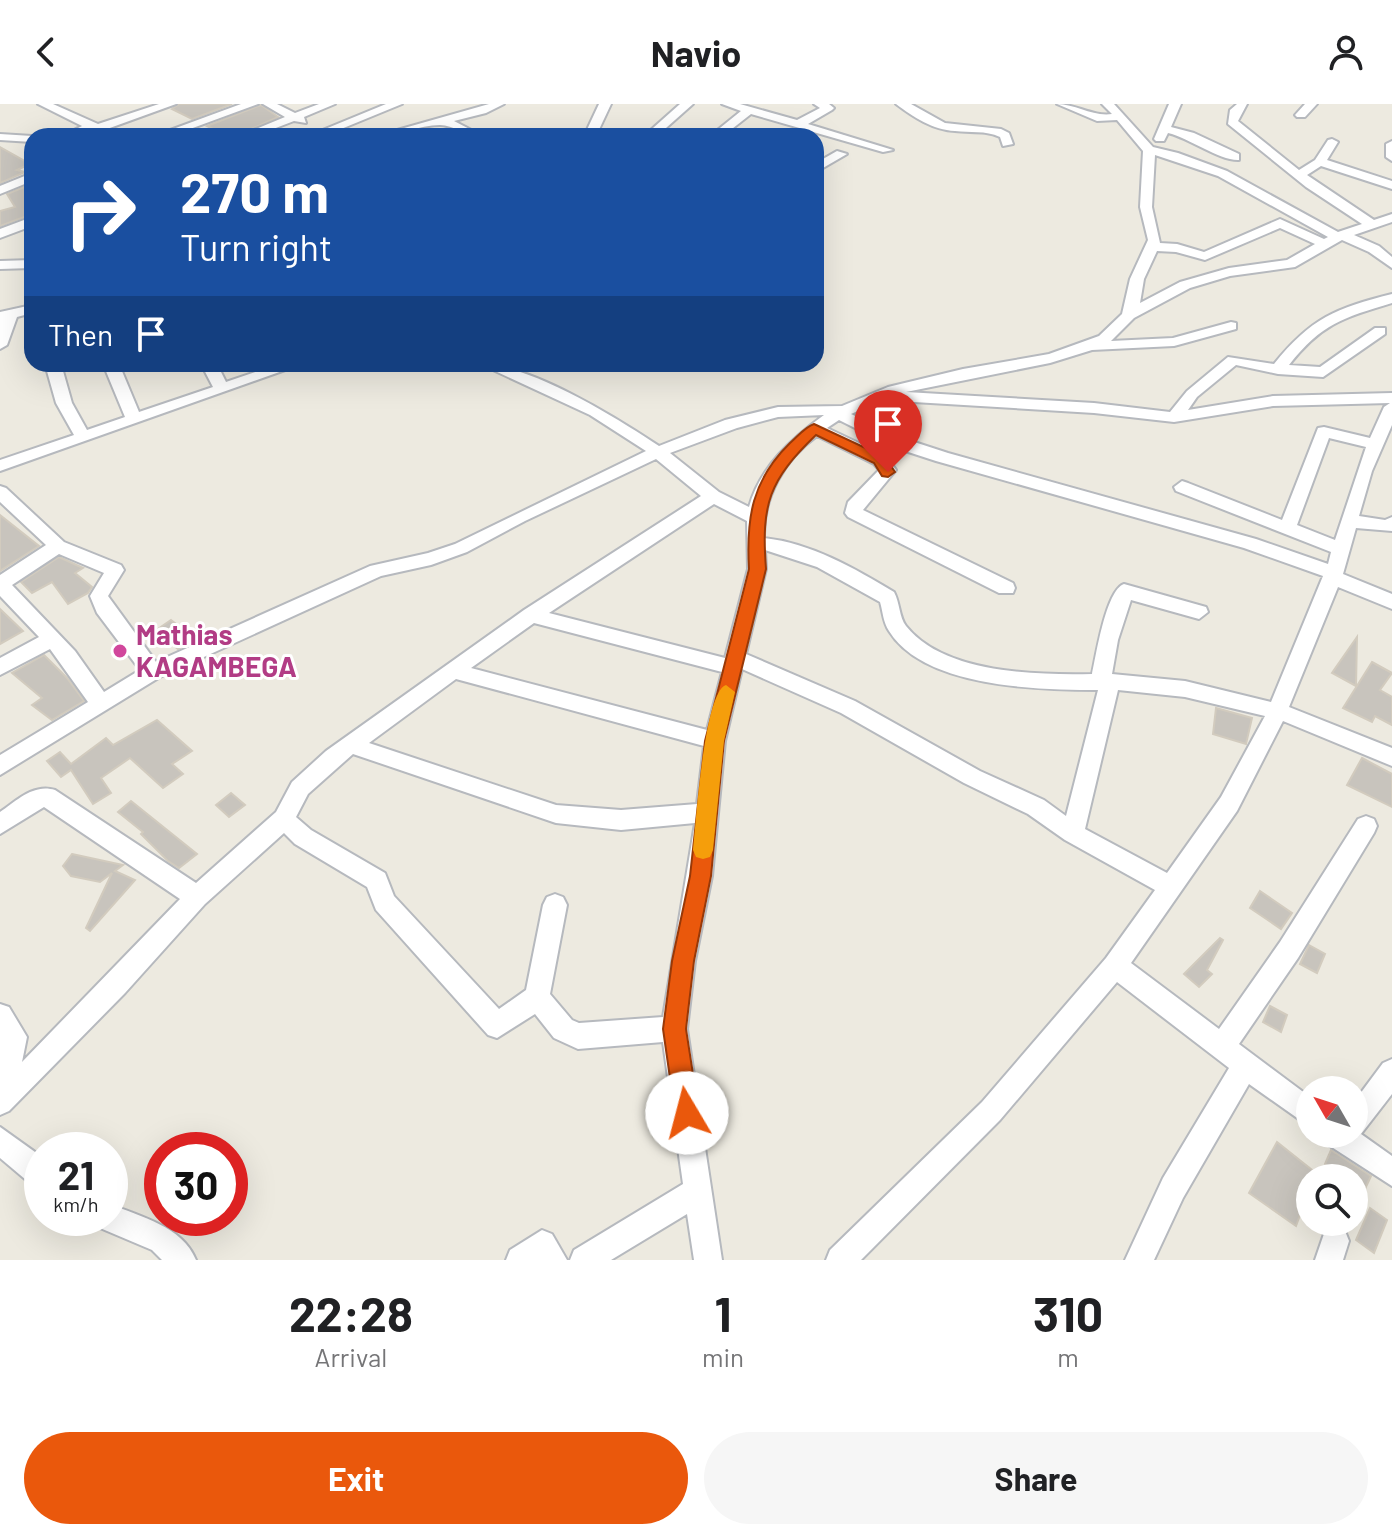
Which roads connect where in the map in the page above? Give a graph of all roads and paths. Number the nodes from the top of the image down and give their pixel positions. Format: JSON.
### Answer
{"nodes":[{"id":1,"x":44,"y":104,"type":"edge"},
{"id":2,"x":78,"y":104,"type":"edge"},
{"id":3,"x":170,"y":104,"type":"edge"},
{"id":4,"x":252,"y":104,"type":"edge"},
{"id":5,"x":269,"y":104,"type":"edge"},
{"id":6,"x":329,"y":104,"type":"edge"},
{"id":7,"x":396,"y":104,"type":"edge"},
{"id":8,"x":498,"y":104,"type":"edge"},
{"id":9,"x":605,"y":104,"type":"edge"},
{"id":10,"x":687,"y":104,"type":"edge"},
{"id":11,"x":728,"y":104,"type":"edge"},
{"id":12,"x":820,"y":104,"type":"edge"},
{"id":13,"x":902,"y":104,"type":"edge"},
{"id":14,"x":1063,"y":104,"type":"edge"},
{"id":15,"x":1108,"y":104,"type":"edge"},
{"id":16,"x":1175,"y":104,"type":"edge"},
{"id":17,"x":1311,"y":104,"type":"edge"},
{"id":18,"x":1242,"y":105,"type":"edge"},
{"id":19,"x":478,"y":108,"type":"edge"},
{"id":20,"x":60,"y":110,"type":"junction"},
{"id":21,"x":750,"y":110,"type":"junction"},
{"id":22,"x":1301,"y":115,"type":"dead end"},
{"id":23,"x":1120,"y":116,"type":"junction"},
{"id":24,"x":295,"y":117,"type":"junction"},
{"id":25,"x":443,"y":121,"type":"junction"},
{"id":26,"x":799,"y":124,"type":"junction"},
{"id":27,"x":96,"y":127,"type":"junction"},
{"id":28,"x":93,"y":128,"type":"edge"},
{"id":29,"x":183,"y":128,"type":"edge"},
{"id":30,"x":266,"y":128,"type":"edge"},
{"id":31,"x":312,"y":128,"type":"edge"},
{"id":32,"x":339,"y":128,"type":"edge"},
{"id":33,"x":415,"y":128,"type":"edge"},
{"id":34,"x":459,"y":128,"type":"edge"},
{"id":35,"x":594,"y":128,"type":"edge"},
{"id":36,"x":659,"y":128,"type":"edge"},
{"id":37,"x":726,"y":128,"type":"edge"},
{"id":38,"x":804,"y":128,"type":"edge"},
{"id":39,"x":1166,"y":129,"type":"junction"},
{"id":40,"x":824,"y":136,"type":"edge"},
{"id":41,"x":0,"y":137,"type":"edge"},
{"id":42,"x":24,"y":138,"type":"edge"},
{"id":43,"x":1332,"y":142,"type":"dead end"},
{"id":44,"x":1007,"y":144,"type":"dead end"},
{"id":45,"x":1392,"y":144,"type":"edge"},
{"id":46,"x":887,"y":150,"type":"dead end"},
{"id":47,"x":1149,"y":150,"type":"junction"},
{"id":48,"x":841,"y":154,"type":"dead end"},
{"id":49,"x":1235,"y":157,"type":"dead end"},
{"id":50,"x":1392,"y":157,"type":"edge"},
{"id":51,"x":1320,"y":162,"type":"junction"},
{"id":52,"x":824,"y":164,"type":"edge"},
{"id":53,"x":1299,"y":175,"type":"junction"},
{"id":54,"x":24,"y":180,"type":"edge"},
{"id":55,"x":1392,"y":185,"type":"edge"},
{"id":56,"x":0,"y":190,"type":"edge"},
{"id":57,"x":1392,"y":218,"type":"edge"},
{"id":58,"x":24,"y":224,"type":"edge"},
{"id":59,"x":1371,"y":224,"type":"junction"},
{"id":60,"x":0,"y":234,"type":"edge"},
{"id":61,"x":1335,"y":238,"type":"junction"},
{"id":62,"x":1152,"y":247,"type":"junction"},
{"id":63,"x":24,"y":264,"type":"edge"},
{"id":64,"x":1392,"y":264,"type":"edge"},
{"id":65,"x":0,"y":265,"type":"edge"},
{"id":66,"x":1392,"y":298,"type":"edge"},
{"id":67,"x":6,"y":314,"type":"edge"},
{"id":68,"x":1129,"y":315,"type":"junction"},
{"id":69,"x":1231,"y":326,"type":"dead end"},
{"id":70,"x":1380,"y":331,"type":"dead end"},
{"id":71,"x":0,"y":345,"type":"edge"},
{"id":72,"x":1092,"y":346,"type":"junction"},
{"id":73,"x":1278,"y":369,"type":"junction"},
{"id":74,"x":55,"y":372,"type":"edge"},
{"id":75,"x":114,"y":372,"type":"edge"},
{"id":76,"x":213,"y":372,"type":"edge"},
{"id":77,"x":269,"y":372,"type":"edge"},
{"id":78,"x":506,"y":372,"type":"edge"},
{"id":79,"x":221,"y":387,"type":"junction"},
{"id":80,"x":885,"y":396,"type":"junction"},
{"id":81,"x":1392,"y":398,"type":"edge"},
{"id":82,"x":1392,"y":407,"type":"edge"},
{"id":83,"x":838,"y":412,"type":"junction"},
{"id":84,"x":1174,"y":417,"type":"junction"},
{"id":85,"x":134,"y":419,"type":"junction"},
{"id":86,"x":814,"y":428,"type":"junction"},
{"id":87,"x":83,"y":437,"type":"junction"},
{"id":88,"x":899,"y":443,"type":"junction"},
{"id":89,"x":1374,"y":444,"type":"junction"},
{"id":90,"x":658,"y":452,"type":"junction"},
{"id":91,"x":880,"y":460,"type":"junction"},
{"id":92,"x":0,"y":466,"type":"edge"},
{"id":93,"x":1182,"y":487,"type":"dead end"},
{"id":94,"x":0,"y":492,"type":"edge"},
{"id":95,"x":713,"y":496,"type":"junction"},
{"id":96,"x":1349,"y":521,"type":"junction"},
{"id":97,"x":1392,"y":523,"type":"edge"},
{"id":98,"x":1286,"y":529,"type":"junction"},
{"id":99,"x":756,"y":531,"type":"junction"},
{"id":100,"x":58,"y":546,"type":"junction"},
{"id":101,"x":1340,"y":549,"type":"junction"},
{"id":102,"x":1333,"y":575,"type":"junction"},
{"id":103,"x":0,"y":584,"type":"edge"},
{"id":104,"x":1006,"y":588,"type":"dead end"},
{"id":105,"x":1392,"y":602,"type":"edge"},
{"id":106,"x":1199,"y":612,"type":"dead end"},
{"id":107,"x":531,"y":615,"type":"junction"},
{"id":108,"x":52,"y":639,"type":"junction"},
{"id":109,"x":732,"y":662,"type":"junction"},
{"id":110,"x":0,"y":667,"type":"edge"},
{"id":111,"x":453,"y":671,"type":"junction"},
{"id":112,"x":153,"y":672,"type":"junction"},
{"id":113,"x":1106,"y":682,"type":"junction"},
{"id":114,"x":101,"y":704,"type":"junction"},
{"id":115,"x":1278,"y":709,"type":"junction"},
{"id":116,"x":715,"y":741,"type":"junction"},
{"id":117,"x":350,"y":745,"type":"junction"},
{"id":118,"x":1388,"y":751,"type":"edge"},
{"id":119,"x":0,"y":766,"type":"edge"},
{"id":120,"x":706,"y":813,"type":"junction"},
{"id":121,"x":284,"y":819,"type":"junction"},
{"id":122,"x":0,"y":824,"type":"edge"},
{"id":123,"x":1366,"y":826,"type":"dead end"},
{"id":124,"x":1073,"y":833,"type":"junction"},
{"id":125,"x":1171,"y":887,"type":"junction"},
{"id":126,"x":197,"y":897,"type":"junction"},
{"id":127,"x":555,"y":905,"type":"dead end"},
{"id":128,"x":1115,"y":966,"type":"junction"},
{"id":129,"x":537,"y":997,"type":"junction"},
{"id":130,"x":0,"y":1016,"type":"edge"},
{"id":131,"x":674,"y":1029,"type":"junction"},
{"id":132,"x":1221,"y":1049,"type":"junction"},
{"id":133,"x":1244,"y":1067,"type":"junction"},
{"id":134,"x":1392,"y":1072,"type":"edge"},
{"id":135,"x":8,"y":1094,"type":"edge"},
{"id":136,"x":1368,"y":1103,"type":"edge"},
{"id":137,"x":1296,"y":1104,"type":"edge"},
{"id":138,"x":0,"y":1141,"type":"edge"},
{"id":139,"x":1363,"y":1148,"type":"edge"},
{"id":140,"x":24,"y":1160,"type":"edge"},
{"id":141,"x":1392,"y":1172,"type":"edge"},
{"id":142,"x":698,"y":1191,"type":"junction"},
{"id":143,"x":128,"y":1226,"type":"edge"},
{"id":144,"x":182,"y":1260,"type":"edge"},
{"id":145,"x":520,"y":1260,"type":"edge"},
{"id":146,"x":553,"y":1260,"type":"edge"},
{"id":147,"x":584,"y":1260,"type":"edge"},
{"id":148,"x":708,"y":1260,"type":"edge"},
{"id":149,"x":840,"y":1260,"type":"edge"},
{"id":150,"x":1139,"y":1260,"type":"edge"}],
"edges":[{"from":1,"to":20,"type":"street"},
{"from":2,"to":20,"type":"street"},
{"from":3,"to":27,"type":"street"},
{"from":4,"to":29,"type":"street"},
{"from":5,"to":24,"type":"street"},
{"from":6,"to":24,"type":"street"},
{"from":7,"to":32,"type":"street"},
{"from":8,"to":19,"type":"street"},
{"from":9,"to":35,"type":"street"},
{"from":10,"to":36,"type":"street"},
{"from":11,"to":21,"type":"street"},
{"from":12,"to":26,"type":"street"},
{"from":13,"to":44,"type":"street"},
{"from":14,"to":23,"type":"street"},
{"from":15,"to":23,"type":"street"},
{"from":16,"to":39,"type":"street"},
{"from":17,"to":22,"type":"street"},
{"from":18,"to":53,"type":"street"},
{"from":19,"to":25,"type":"street"},
{"from":20,"to":27,"type":"street"},
{"from":21,"to":26,"type":"street"},
{"from":21,"to":37,"type":"street"},
{"from":23,"to":47,"type":"street"},
{"from":24,"to":30,"type":"street"},
{"from":24,"to":31,"type":"street"},
{"from":25,"to":33,"type":"street"},
{"from":25,"to":34,"type":"street"},
{"from":26,"to":38,"type":"street"},
{"from":27,"to":28,"type":"street"},
{"from":39,"to":47,"type":"street"},
{"from":39,"to":49,"type":"street"},
{"from":40,"to":46,"type":"street"},
{"from":41,"to":42,"type":"street"},
{"from":43,"to":51,"type":"street"},
{"from":45,"to":50,"type":"street"},
{"from":47,"to":61,"type":"street"},
{"from":47,"to":62,"type":"street"},
{"from":48,"to":52,"type":"street"},
{"from":51,"to":53,"type":"street"},
{"from":51,"to":55,"type":"street"},
{"from":53,"to":59,"type":"street"},
{"from":54,"to":56,"type":"street"},
{"from":57,"to":59,"type":"street"},
{"from":58,"to":60,"type":"street"},
{"from":59,"to":61,"type":"street"},
{"from":61,"to":62,"type":"street"},
{"from":61,"to":64,"type":"street"},
{"from":61,"to":68,"type":"street"},
{"from":62,"to":68,"type":"street"},
{"from":63,"to":65,"type":"street"},
{"from":66,"to":73,"type":"street"},
{"from":67,"to":71,"type":"street"},
{"from":68,"to":72,"type":"street"},
{"from":69,"to":72,"type":"street"},
{"from":70,"to":73,"type":"street"},
{"from":72,"to":80,"type":"street"},
{"from":73,"to":84,"type":"street"},
{"from":74,"to":87,"type":"street"},
{"from":75,"to":85,"type":"street"},
{"from":76,"to":79,"type":"street"},
{"from":77,"to":79,"type":"street"},
{"from":78,"to":90,"type":"street"},
{"from":79,"to":85,"type":"street"},
{"from":80,"to":83,"type":"street"},
{"from":80,"to":84,"type":"street"},
{"from":81,"to":84,"type":"street"},
{"from":82,"to":89,"type":"street"},
{"from":83,"to":86,"type":"street"},
{"from":83,"to":88,"type":"street"},
{"from":83,"to":90,"type":"street"},
{"from":85,"to":87,"type":"street"},
{"from":86,"to":91,"type":"street"},
{"from":86,"to":99,"type":"street"},
{"from":87,"to":92,"type":"street"},
{"from":88,"to":91,"type":"street"},
{"from":88,"to":102,"type":"street"},
{"from":89,"to":96,"type":"street"},
{"from":89,"to":98,"type":"street"},
{"from":90,"to":95,"type":"street"},
{"from":90,"to":112,"type":"street"},
{"from":91,"to":104,"type":"street"},
{"from":93,"to":98,"type":"street"},
{"from":94,"to":100,"type":"street"},
{"from":95,"to":99,"type":"street"},
{"from":95,"to":107,"type":"street"},
{"from":96,"to":97,"type":"street"},
{"from":96,"to":101,"type":"street"},
{"from":98,"to":101,"type":"street"},
{"from":99,"to":109,"type":"street"},
{"from":99,"to":113,"type":"street"},
{"from":100,"to":103,"type":"street"},
{"from":100,"to":112,"type":"street"},
{"from":101,"to":102,"type":"street"},
{"from":102,"to":105,"type":"street"},
{"from":102,"to":115,"type":"street"},
{"from":103,"to":108,"type":"street"},
{"from":106,"to":113,"type":"street"},
{"from":107,"to":109,"type":"street"},
{"from":107,"to":111,"type":"street"},
{"from":108,"to":110,"type":"street"},
{"from":108,"to":114,"type":"street"},
{"from":109,"to":116,"type":"street"},
{"from":109,"to":124,"type":"street"},
{"from":111,"to":116,"type":"street"},
{"from":111,"to":117,"type":"street"},
{"from":112,"to":114,"type":"street"},
{"from":113,"to":115,"type":"street"},
{"from":113,"to":124,"type":"street"},
{"from":114,"to":119,"type":"street"},
{"from":115,"to":118,"type":"street"},
{"from":115,"to":125,"type":"street"},
{"from":116,"to":120,"type":"street"},
{"from":117,"to":120,"type":"street"},
{"from":117,"to":121,"type":"street"},
{"from":120,"to":131,"type":"street"},
{"from":121,"to":126,"type":"street"},
{"from":121,"to":129,"type":"street"},
{"from":122,"to":126,"type":"street"},
{"from":123,"to":132,"type":"street"},
{"from":124,"to":125,"type":"street"},
{"from":125,"to":128,"type":"street"},
{"from":126,"to":135,"type":"street"},
{"from":127,"to":129,"type":"street"},
{"from":128,"to":132,"type":"street"},
{"from":128,"to":149,"type":"street"},
{"from":129,"to":131,"type":"street"},
{"from":130,"to":135,"type":"street"},
{"from":131,"to":142,"type":"street"},
{"from":132,"to":133,"type":"street"},
{"from":133,"to":137,"type":"street"},
{"from":133,"to":150,"type":"street"},
{"from":134,"to":136,"type":"street"},
{"from":138,"to":140,"type":"street"},
{"from":139,"to":141,"type":"street"},
{"from":142,"to":147,"type":"street"},
{"from":142,"to":148,"type":"street"},
{"from":143,"to":144,"type":"street"},
{"from":145,"to":146,"type":"street"}]}
